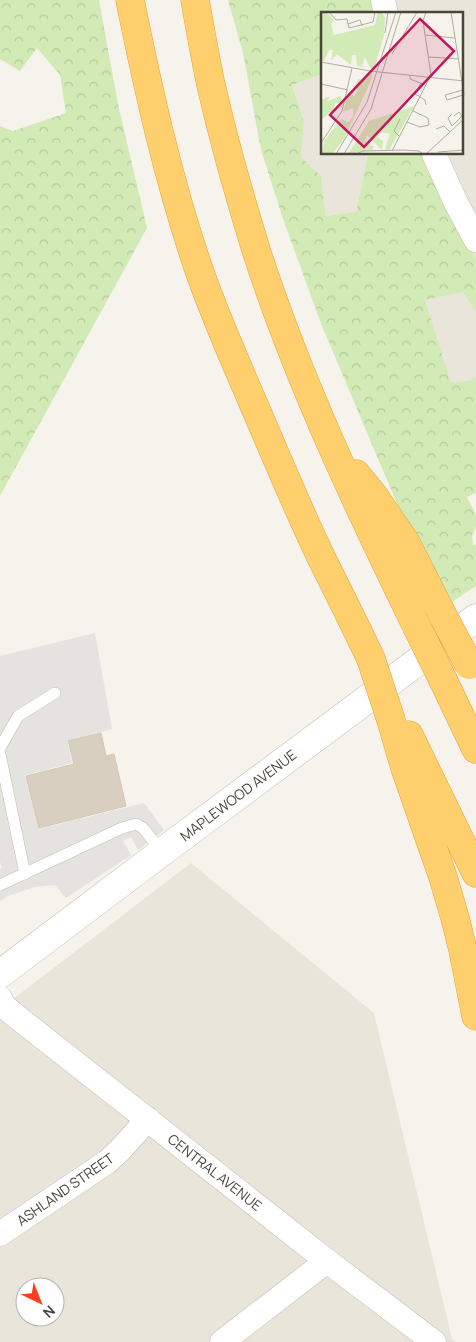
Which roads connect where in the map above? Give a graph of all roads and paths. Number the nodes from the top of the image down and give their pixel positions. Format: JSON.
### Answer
{"nodes":[{"id":1,"x":130,"y":0,"type":"edge"},
{"id":2,"x":195,"y":0,"type":"edge"},
{"id":3,"x":434,"y":155,"type":"edge"},
{"id":4,"x":476,"y":240,"type":"edge"},
{"id":5,"x":330,"y":442,"type":"junction"},
{"id":6,"x":476,"y":618,"type":"edge"},
{"id":7,"x":472,"y":672,"type":"edge"},
{"id":8,"x":54,"y":693,"type":"dead end"},
{"id":9,"x":395,"y":717,"type":"junction"},
{"id":10,"x":0,"y":748,"type":"edge"},
{"id":11,"x":476,"y":749,"type":"edge"},
{"id":12,"x":0,"y":754,"type":"edge"},
{"id":13,"x":162,"y":852,"type":"junction"},
{"id":14,"x":476,"y":873,"type":"edge"},
{"id":15,"x":25,"y":874,"type":"junction"},
{"id":16,"x":0,"y":885,"type":"edge"},
{"id":17,"x":0,"y":974,"type":"edge"},
{"id":18,"x":0,"y":998,"type":"edge"},
{"id":19,"x":476,"y":1016,"type":"edge"},
{"id":20,"x":148,"y":1119,"type":"junction"},
{"id":21,"x":0,"y":1234,"type":"edge"},
{"id":22,"x":327,"y":1261,"type":"junction"},
{"id":23,"x":222,"y":1342,"type":"edge"},
{"id":24,"x":434,"y":1342,"type":"edge"}],
"edges":[{"from":1,"to":9,"type":"highway","bridge":true},
{"from":2,"to":5,"type":"highway"},
{"from":3,"to":4,"type":"street"},
{"from":5,"to":7,"type":"highway","bridge":true},
{"from":5,"to":11,"type":"highway","bridge":true},
{"from":6,"to":13,"type":"street","name":"MAPLEWOOD AVENUE"},
{"from":8,"to":10,"type":"lane"},
{"from":9,"to":14,"type":"highway"},
{"from":9,"to":19,"type":"highway"},
{"from":12,"to":15,"type":"lane"},
{"from":13,"to":15,"type":"lane"},
{"from":13,"to":17,"type":"street","name":"MAPLEWOOD AVENUE"},
{"from":15,"to":16,"type":"lane"},
{"from":18,"to":20,"type":"street","name":"CENTRAL AVENUE"},
{"from":20,"to":21,"type":"street","name":"ASHLAND STREET"},
{"from":20,"to":22,"type":"street","name":"CENTRAL AVENUE"},
{"from":22,"to":23,"type":"street"},
{"from":22,"to":24,"type":"street","name":"CENTRAL AVENUE"}]}
